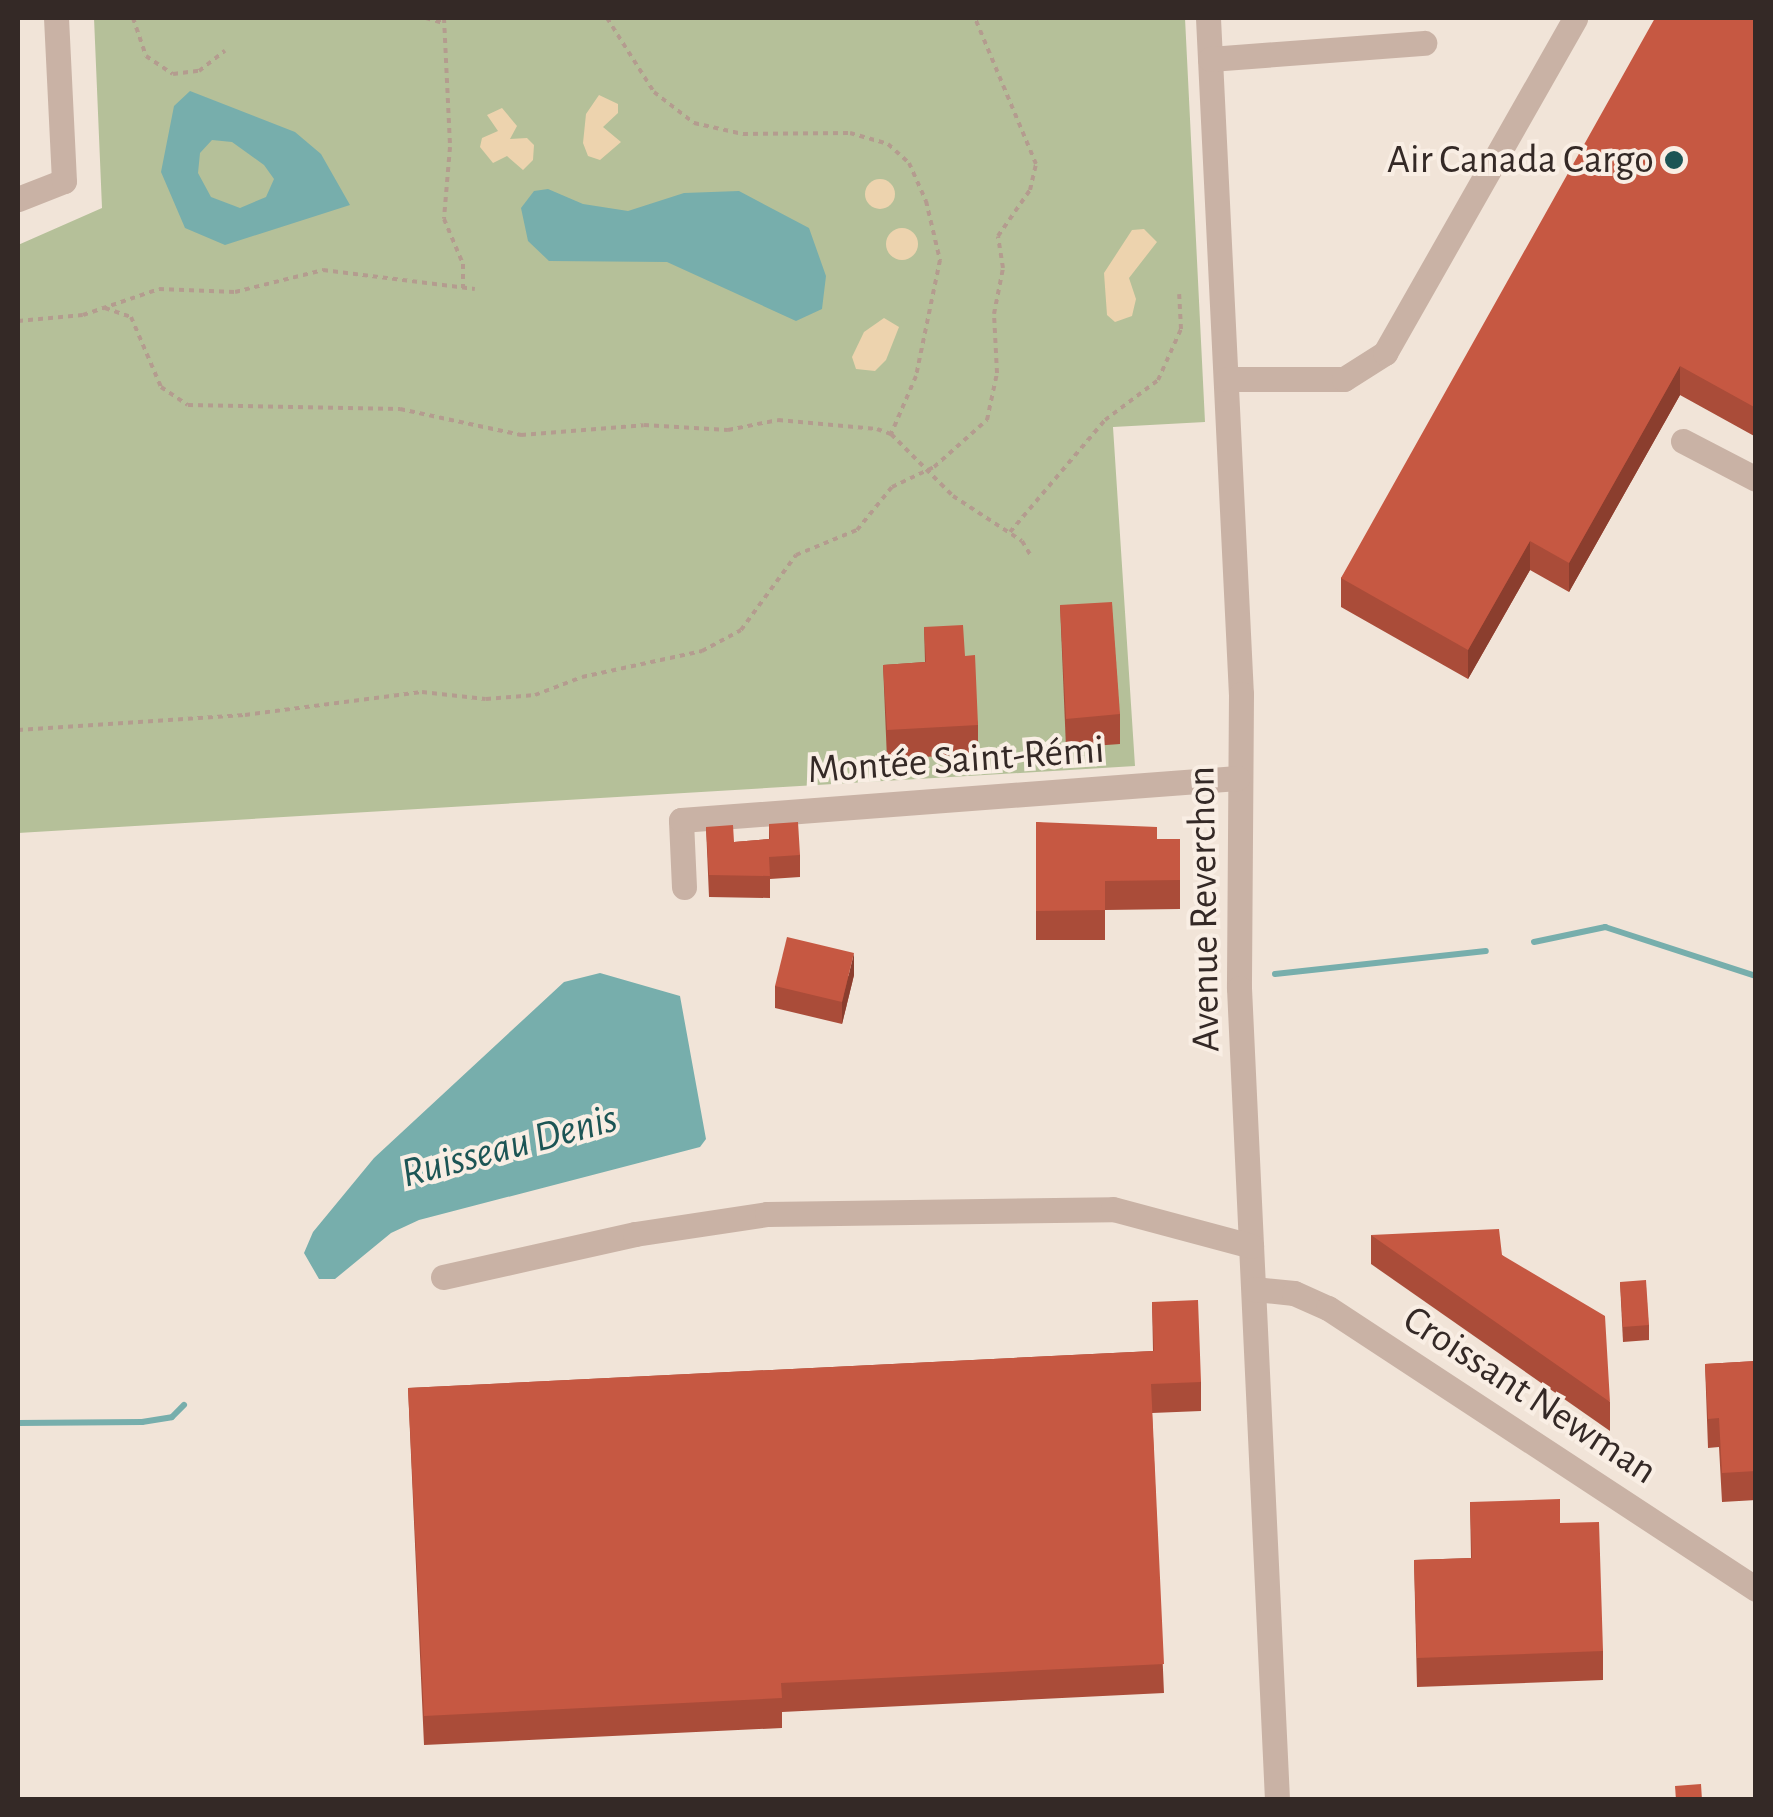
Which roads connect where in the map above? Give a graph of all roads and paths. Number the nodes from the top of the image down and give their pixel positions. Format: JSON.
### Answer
{"nodes":[{"id":1,"x":56,"y":18,"type":"edge"},
{"id":2,"x":133,"y":18,"type":"edge"},
{"id":3,"x":426,"y":18,"type":"edge"},
{"id":4,"x":607,"y":18,"type":"edge"},
{"id":5,"x":975,"y":18,"type":"edge"},
{"id":6,"x":1208,"y":18,"type":"edge"},
{"id":7,"x":1576,"y":18,"type":"edge"},
{"id":8,"x":444,"y":20,"type":"edge"},
{"id":9,"x":1424,"y":43,"type":"dead end"},
{"id":10,"x":225,"y":51,"type":"dead end"},
{"id":11,"x":1210,"y":59,"type":"junction"},
{"id":12,"x":18,"y":199,"type":"edge"},
{"id":13,"x":463,"y":288,"type":"junction"},
{"id":14,"x":475,"y":288,"type":"dead end"},
{"id":15,"x":1179,"y":294,"type":"dead end"},
{"id":16,"x":106,"y":308,"type":"junction"},
{"id":17,"x":18,"y":321,"type":"edge"},
{"id":18,"x":1227,"y":379,"type":"junction"},
{"id":19,"x":891,"y":434,"type":"junction"},
{"id":20,"x":1683,"y":441,"type":"dead end"},
{"id":21,"x":929,"y":470,"type":"junction"},
{"id":22,"x":1756,"y":478,"type":"edge"},
{"id":23,"x":1010,"y":532,"type":"junction"},
{"id":24,"x":1031,"y":556,"type":"dead end"},
{"id":25,"x":18,"y":730,"type":"edge"},
{"id":26,"x":1237,"y":778,"type":"junction"},
{"id":27,"x":684,"y":887,"type":"dead end"},
{"id":28,"x":1251,"y":1246,"type":"junction"},
{"id":29,"x":443,"y":1278,"type":"dead end"},
{"id":30,"x":1254,"y":1289,"type":"junction"},
{"id":31,"x":1756,"y":1589,"type":"edge"},
{"id":32,"x":1277,"y":1800,"type":"edge"}],
"edges":[{"from":1,"to":12,"type":"street"},
{"from":2,"to":10,"type":"path"},
{"from":3,"to":8,"type":"path"},
{"from":4,"to":19,"type":"path"},
{"from":5,"to":21,"type":"path"},
{"from":6,"to":11,"type":"street","name":"Avenue Reverchon"},
{"from":7,"to":18,"type":"street"},
{"from":8,"to":13,"type":"path"},
{"from":9,"to":11,"type":"street"},
{"from":11,"to":18,"type":"street","name":"Avenue Reverchon"},
{"from":13,"to":14,"type":"path"},
{"from":13,"to":16,"type":"path"},
{"from":15,"to":23,"type":"path"},
{"from":16,"to":17,"type":"path"},
{"from":16,"to":19,"type":"path"},
{"from":18,"to":26,"type":"street","name":"Avenue Reverchon"},
{"from":19,"to":21,"type":"path"},
{"from":20,"to":22,"type":"street"},
{"from":21,"to":23,"type":"path"},
{"from":21,"to":25,"type":"path"},
{"from":23,"to":24,"type":"path"},
{"from":26,"to":27,"type":"street","name":"Montée Saint-Rémi"},
{"from":26,"to":28,"type":"street","name":"Avenue Reverchon"},
{"from":28,"to":29,"type":"street"},
{"from":28,"to":30,"type":"street","name":"Avenue Reverchon"},
{"from":30,"to":31,"type":"street","name":"Croissant Newman"},
{"from":30,"to":32,"type":"street","name":"Avenue Reverchon"}]}
